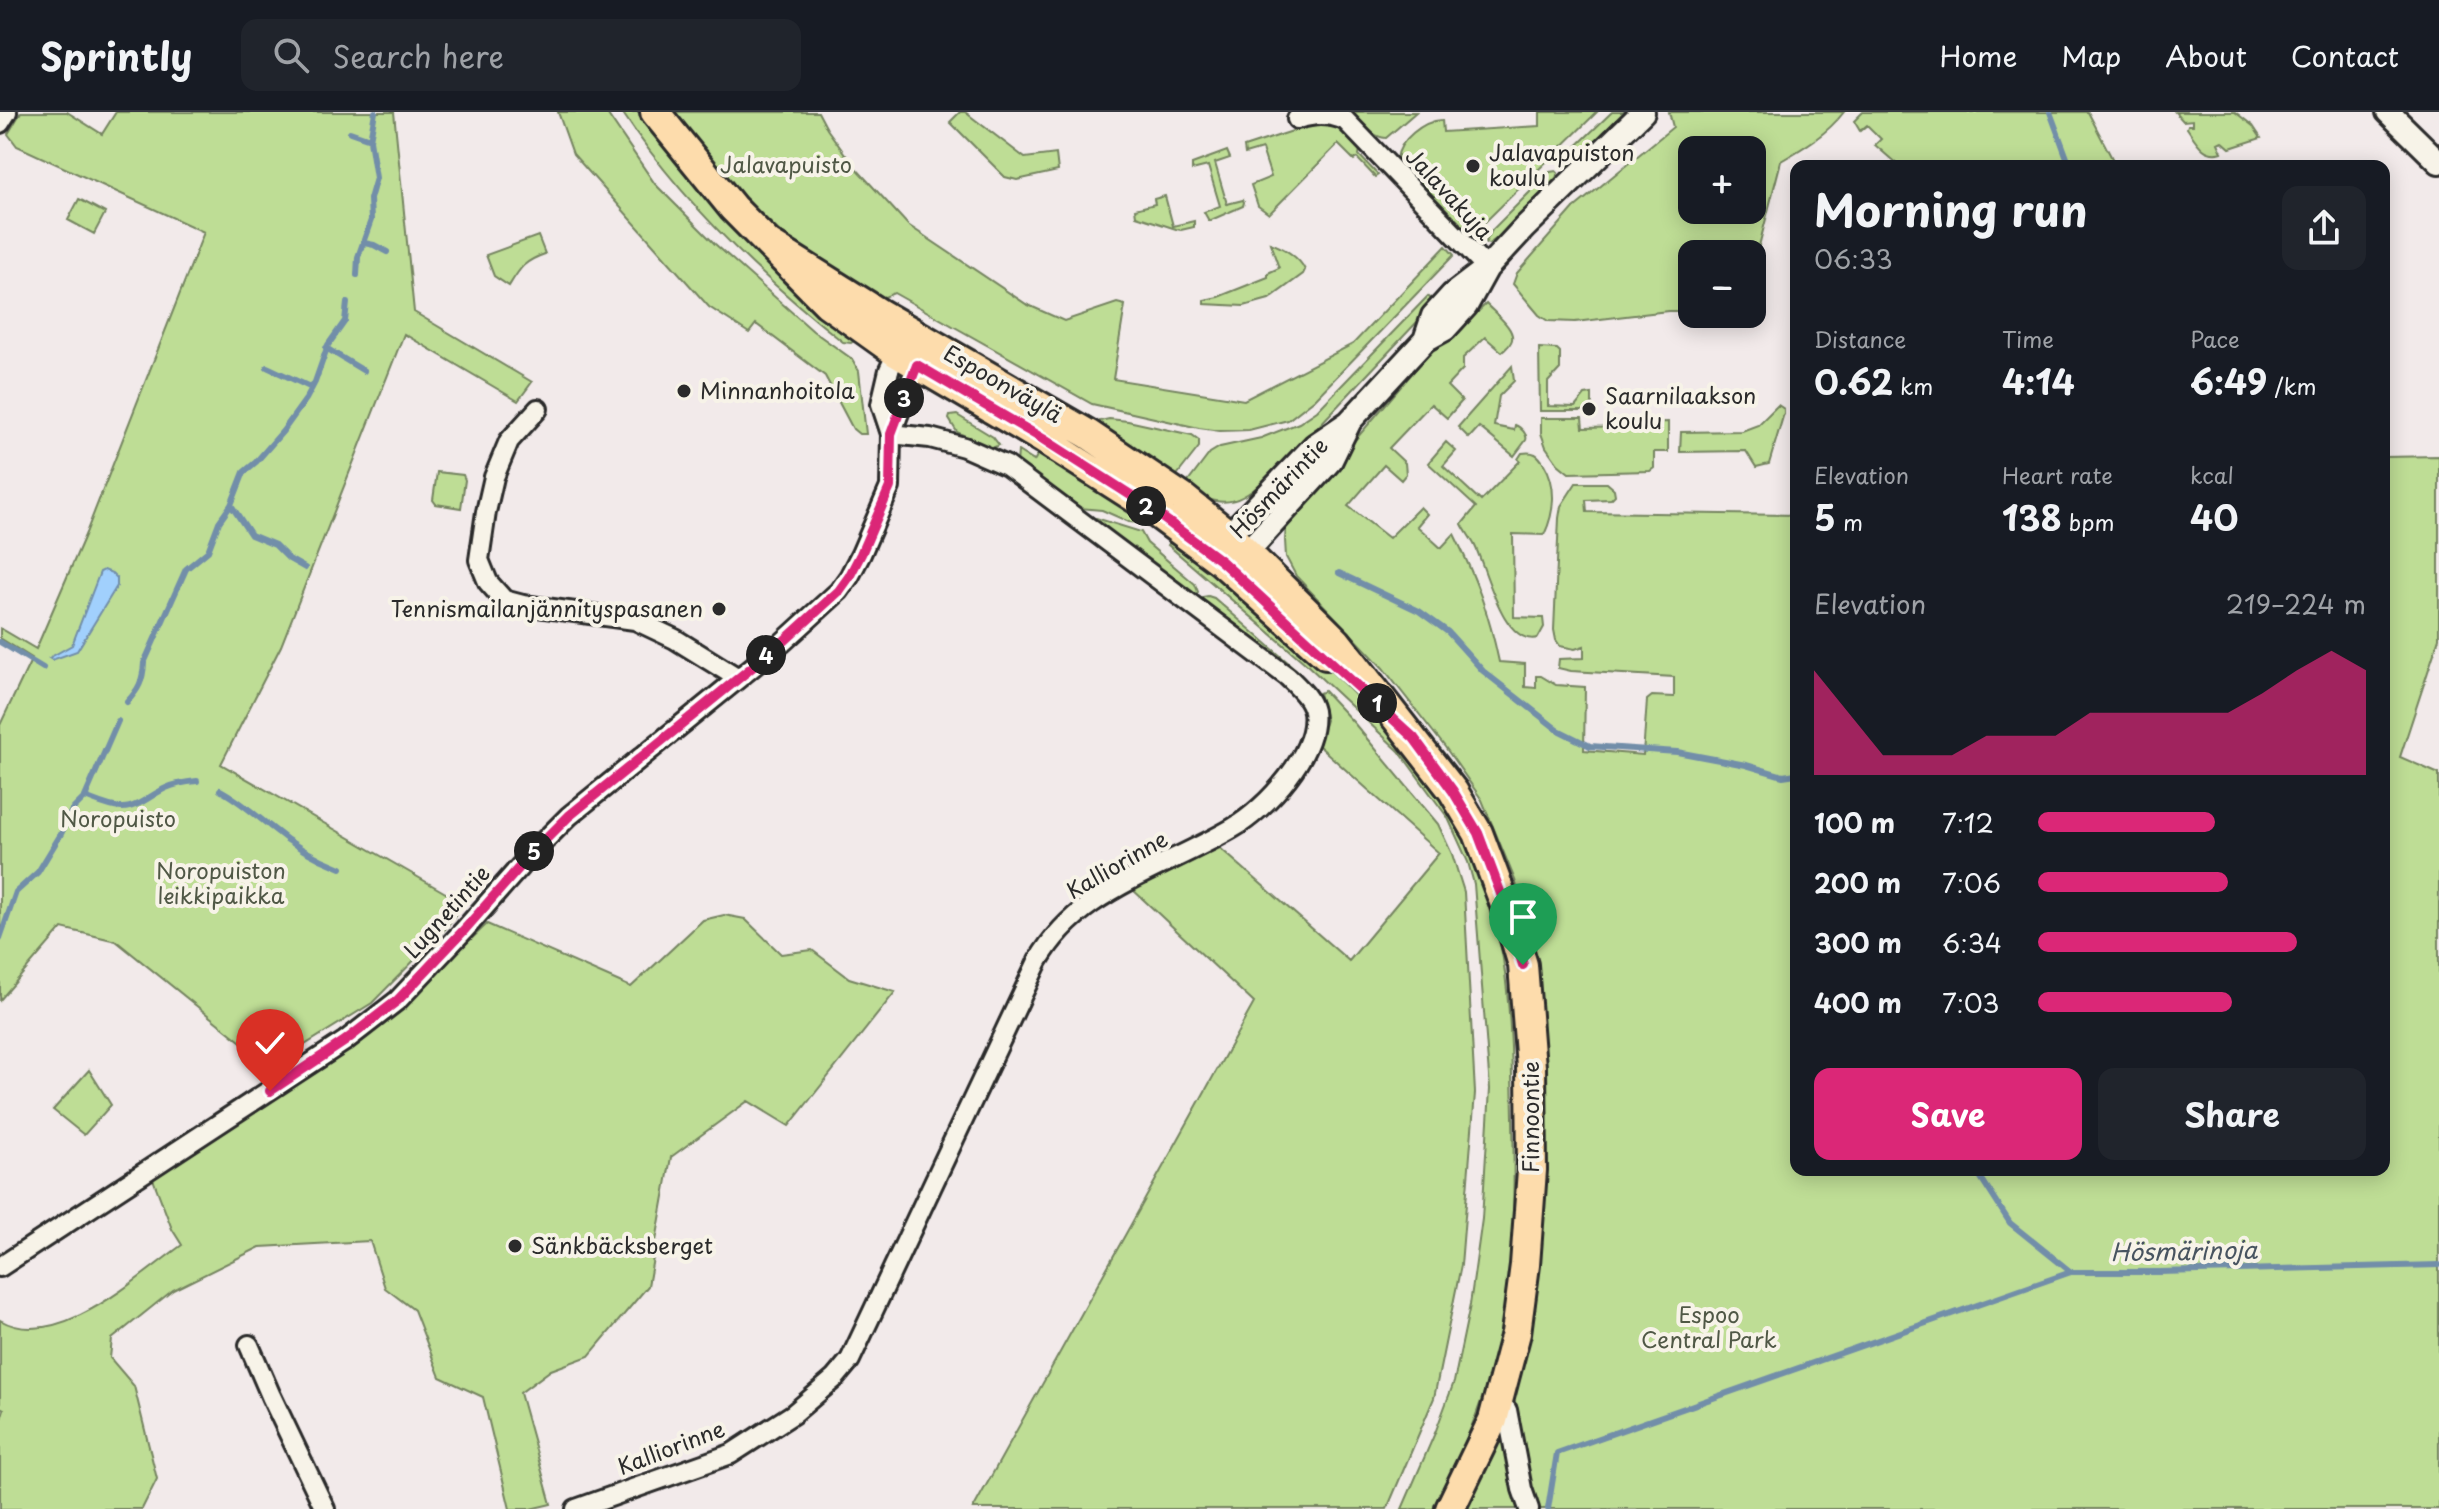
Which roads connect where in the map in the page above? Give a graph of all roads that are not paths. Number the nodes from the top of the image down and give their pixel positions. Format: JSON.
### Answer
{"nodes":[{"id":1,"x":7,"y":112,"type":"edge"},
{"id":2,"x":655,"y":112,"type":"edge"},
{"id":3,"x":1643,"y":112,"type":"edge"},
{"id":4,"x":2388,"y":112,"type":"edge"},
{"id":5,"x":1297,"y":119,"type":"dead end"},
{"id":6,"x":0,"y":123,"type":"edge"},
{"id":7,"x":2439,"y":162,"type":"edge"},
{"id":8,"x":1487,"y":268,"type":"junction"},
{"id":9,"x":911,"y":351,"type":"junction"},
{"id":10,"x":538,"y":409,"type":"dead end"},
{"id":11,"x":891,"y":434,"type":"junction"},
{"id":12,"x":1233,"y":549,"type":"junction"},
{"id":13,"x":738,"y":678,"type":"junction"},
{"id":14,"x":0,"y":1267,"type":"edge"},
{"id":15,"x":249,"y":1345,"type":"dead end"},
{"id":16,"x":1498,"y":1403,"type":"junction"},
{"id":17,"x":325,"y":1509,"type":"edge"},
{"id":18,"x":576,"y":1509,"type":"edge"},
{"id":19,"x":1450,"y":1509,"type":"edge"},
{"id":20,"x":1529,"y":1509,"type":"edge"}],
"edges":[{"from":1,"to":6,"type":"street"},
{"from":2,"to":9,"type":"main road","name":"Espoonväylä"},
{"from":3,"to":8,"type":"street","name":"Hösmärintie"},
{"from":4,"to":7,"type":"street"},
{"from":5,"to":8,"type":"street","name":"Jalavakuja"},
{"from":8,"to":12,"type":"street","name":"Hösmärintie"},
{"from":9,"to":11,"type":"street","name":"Lugnetintie"},
{"from":9,"to":12,"type":"main road","name":"Espoonväylä"},
{"from":10,"to":13,"type":"street"},
{"from":11,"to":13,"type":"street","name":"Lugnetintie"},
{"from":11,"to":18,"type":"street","name":"Kalliorinne"},
{"from":12,"to":16,"type":"main road","name":"Finnoontie"},
{"from":13,"to":14,"type":"street","name":"Lugnetintie"},
{"from":15,"to":17,"type":"street"},
{"from":16,"to":19,"type":"main road","name":"Finnoontie"},
{"from":16,"to":20,"type":"street"}]}
